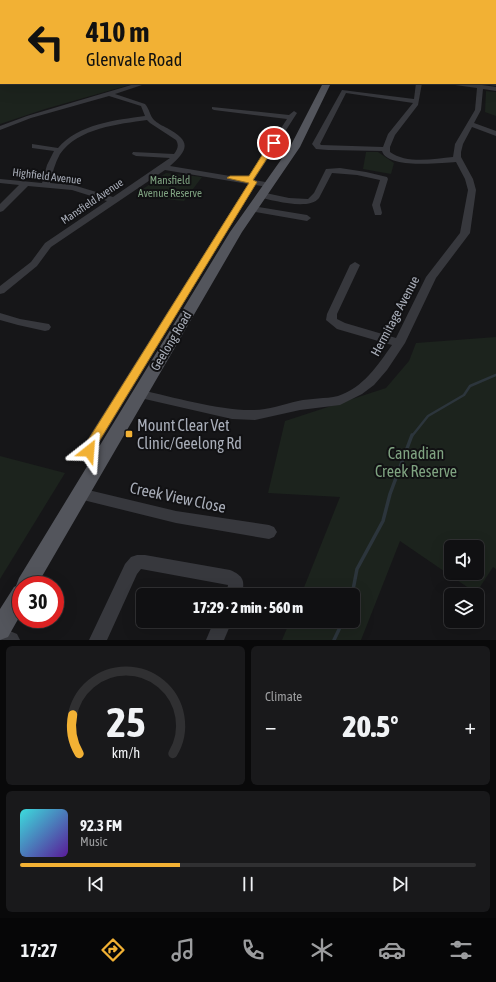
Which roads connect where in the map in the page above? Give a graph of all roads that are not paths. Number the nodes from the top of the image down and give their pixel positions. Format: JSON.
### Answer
{"nodes":[{"id":1,"x":142,"y":84,"type":"edge"},
{"id":2,"x":326,"y":84,"type":"edge"},
{"id":3,"x":419,"y":84,"type":"edge"},
{"id":4,"x":461,"y":84,"type":"edge"},
{"id":5,"x":480,"y":87,"type":"junction"},
{"id":6,"x":496,"y":89,"type":"edge"},
{"id":7,"x":110,"y":94,"type":"junction"},
{"id":8,"x":416,"y":101,"type":"junction"},
{"id":9,"x":214,"y":108,"type":"dead end"},
{"id":10,"x":149,"y":118,"type":"junction"},
{"id":11,"x":471,"y":124,"type":"junction"},
{"id":12,"x":0,"y":128,"type":"edge"},
{"id":13,"x":496,"y":134,"type":"edge"},
{"id":14,"x":35,"y":146,"type":"dead end"},
{"id":15,"x":386,"y":149,"type":"junction"},
{"id":16,"x":59,"y":150,"type":"junction"},
{"id":17,"x":136,"y":154,"type":"dead end"},
{"id":18,"x":177,"y":156,"type":"junction"},
{"id":19,"x":458,"y":160,"type":"junction"},
{"id":20,"x":161,"y":168,"type":"junction"},
{"id":21,"x":253,"y":180,"type":"junction"},
{"id":22,"x":0,"y":181,"type":"edge"},
{"id":23,"x":26,"y":184,"type":"junction"},
{"id":24,"x":45,"y":185,"type":"junction"},
{"id":25,"x":267,"y":187,"type":"junction"},
{"id":26,"x":113,"y":200,"type":"junction"},
{"id":27,"x":0,"y":208,"type":"edge"},
{"id":28,"x":252,"y":208,"type":"junction"},
{"id":29,"x":378,"y":213,"type":"dead end"},
{"id":30,"x":307,"y":219,"type":"dead end"},
{"id":31,"x":355,"y":265,"type":"dead end"},
{"id":32,"x":2,"y":287,"type":"edge"},
{"id":33,"x":0,"y":316,"type":"edge"},
{"id":34,"x":44,"y":327,"type":"dead end"},
{"id":35,"x":399,"y":343,"type":"junction"},
{"id":36,"x":140,"y":394,"type":"junction"},
{"id":37,"x":101,"y":430,"type":"junction"},
{"id":38,"x":109,"y":445,"type":"junction"},
{"id":39,"x":99,"y":462,"type":"junction"},
{"id":40,"x":80,"y":494,"type":"junction"},
{"id":41,"x":66,"y":518,"type":"junction"},
{"id":42,"x":269,"y":532,"type":"dead end"},
{"id":43,"x":31,"y":576,"type":"edge"},
{"id":44,"x":37,"y":576,"type":"edge"},
{"id":45,"x":235,"y":588,"type":"edge"},
{"id":46,"x":12,"y":615,"type":"edge"},
{"id":47,"x":7,"y":627,"type":"edge"},
{"id":48,"x":220,"y":628,"type":"edge"},
{"id":49,"x":98,"y":640,"type":"edge"},
{"id":50,"x":215,"y":640,"type":"edge"}],
"edges":[{"from":1,"to":7,"type":"street"},
{"from":2,"to":25,"type":"main road","name":"Geelong Road"},
{"from":3,"to":8,"type":"street"},
{"from":4,"to":5,"type":"street"},
{"from":5,"to":6,"type":"street"},
{"from":5,"to":11,"type":"street"},
{"from":7,"to":10,"type":"street"},
{"from":7,"to":12,"type":"street"},
{"from":8,"to":15,"type":"street"},
{"from":8,"to":15,"type":"street"},
{"from":9,"to":21,"type":"street"},
{"from":10,"to":16,"type":"street"},
{"from":10,"to":18,"type":"street"},
{"from":11,"to":13,"type":"street"},
{"from":11,"to":19,"type":"street"},
{"from":14,"to":16,"type":"street"},
{"from":15,"to":19,"type":"street"},
{"from":16,"to":24,"type":"street"},
{"from":17,"to":18,"type":"street"},
{"from":18,"to":20,"type":"street","name":"Mansfield Avenue"},
{"from":19,"to":35,"type":"street","name":"Hermitage Avenue"},
{"from":20,"to":21,"type":"street"},
{"from":20,"to":26,"type":"street","name":"Mansfield Avenue"},
{"from":21,"to":25,"type":"street"},
{"from":21,"to":37,"type":"street"},
{"from":22,"to":23,"type":"street","name":"Highfield Avenue"},
{"from":23,"to":24,"type":"street","name":"Highfield Avenue"},
{"from":23,"to":27,"type":"street"},
{"from":24,"to":26,"type":"street","name":"Highfield Avenue"},
{"from":25,"to":28,"type":"main road","name":"Geelong Road"},
{"from":25,"to":29,"type":"street"},
{"from":26,"to":32,"type":"street","name":"Mansfield Avenue"},
{"from":28,"to":30,"type":"street"},
{"from":28,"to":36,"type":"main road","name":"Geelong Road"},
{"from":31,"to":35,"type":"street"},
{"from":33,"to":34,"type":"street"},
{"from":35,"to":36,"type":"street","name":"Hermitage Avenue"},
{"from":36,"to":38,"type":"main road","name":"Geelong Road"},
{"from":37,"to":38,"type":"street"},
{"from":37,"to":39,"type":"street"},
{"from":38,"to":39,"type":"main road","name":"Geelong Road"},
{"from":39,"to":40,"type":"main road","name":"Geelong Road"},
{"from":40,"to":41,"type":"main road","name":"Geelong Road"},
{"from":40,"to":42,"type":"street","name":"Creek View Close"},
{"from":41,"to":43,"type":"main road","name":"Geelong Road"},
{"from":41,"to":44,"type":"main road","name":"Geelong Road"},
{"from":45,"to":49,"type":"street"},
{"from":46,"to":47,"type":"main road"},
{"from":48,"to":50,"type":"street"}]}
